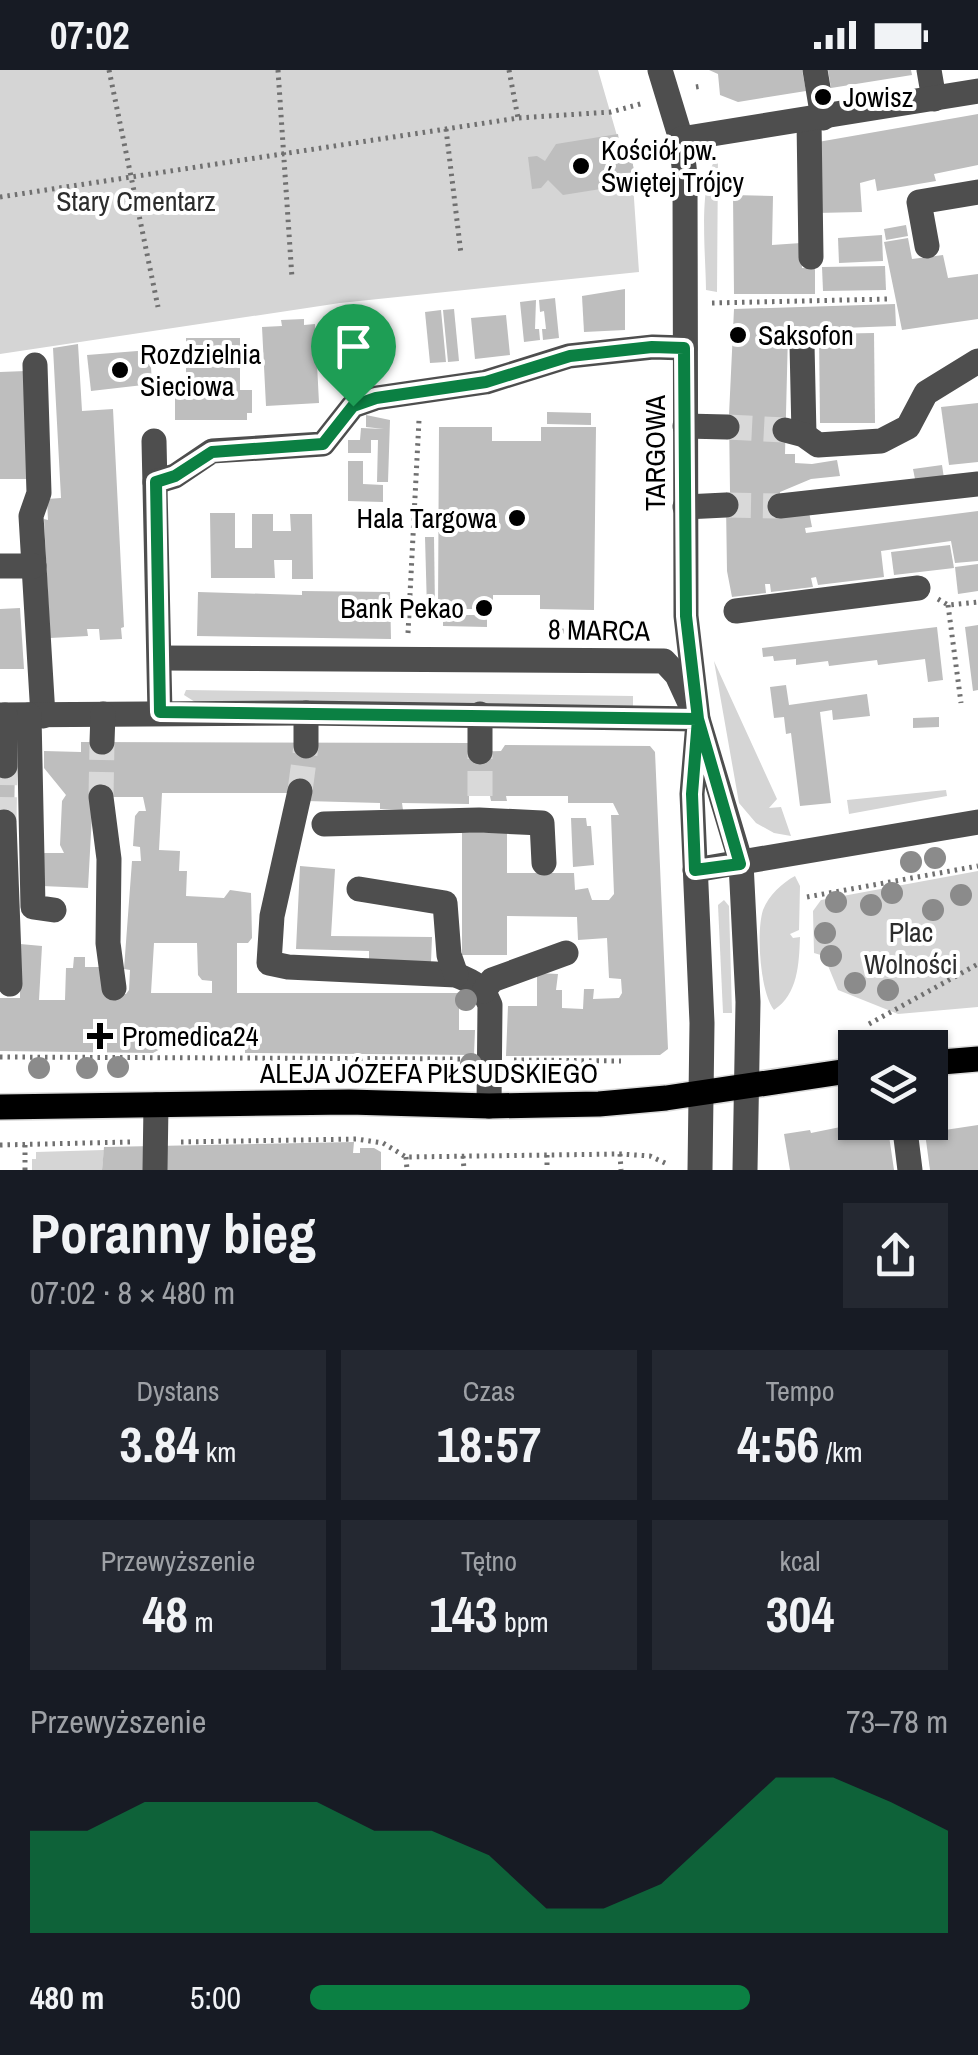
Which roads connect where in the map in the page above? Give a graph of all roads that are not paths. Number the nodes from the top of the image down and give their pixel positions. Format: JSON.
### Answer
{"nodes":[{"id":1,"x":660,"y":70,"type":"edge"},
{"id":2,"x":814,"y":70,"type":"edge"},
{"id":3,"x":930,"y":70,"type":"edge"},
{"id":4,"x":978,"y":91,"type":"edge"},
{"id":5,"x":934,"y":98,"type":"junction"},
{"id":6,"x":816,"y":119,"type":"junction"},
{"id":7,"x":681,"y":139,"type":"junction"},
{"id":8,"x":978,"y":192,"type":"edge"},
{"id":9,"x":926,"y":246,"type":"dead end"},
{"id":10,"x":811,"y":256,"type":"dead end"},
{"id":11,"x":802,"y":344,"type":"dead end"},
{"id":12,"x":684,"y":348,"type":"junction"},
{"id":13,"x":978,"y":362,"type":"edge"},
{"id":14,"x":35,"y":365,"type":"dead end"},
{"id":15,"x":685,"y":426,"type":"junction"},
{"id":16,"x":727,"y":427,"type":"tunnel mouth"},
{"id":17,"x":154,"y":442,"type":"dead end"},
{"id":18,"x":156,"y":482,"type":"junction"},
{"id":19,"x":978,"y":484,"type":"edge"},
{"id":20,"x":726,"y":505,"type":"tunnel mouth"},
{"id":21,"x":780,"y":506,"type":"tunnel mouth"},
{"id":22,"x":686,"y":507,"type":"junction"},
{"id":23,"x":0,"y":566,"type":"edge"},
{"id":24,"x":34,"y":566,"type":"junction"},
{"id":25,"x":918,"y":588,"type":"road end"},
{"id":26,"x":736,"y":610,"type":"dead end"},
{"id":27,"x":160,"y":658,"type":"junction"},
{"id":28,"x":160,"y":712,"type":"junction"},
{"id":29,"x":306,"y":713,"type":"junction"},
{"id":30,"x":103,"y":714,"type":"junction"},
{"id":31,"x":480,"y":714,"type":"junction"},
{"id":32,"x":19,"y":715,"type":"edge"},
{"id":33,"x":698,"y":719,"type":"junction"},
{"id":34,"x":102,"y":742,"type":"tunnel mouth"},
{"id":35,"x":306,"y":746,"type":"tunnel mouth"},
{"id":36,"x":480,"y":752,"type":"tunnel mouth"},
{"id":37,"x":4,"y":766,"type":"dead end"},
{"id":38,"x":300,"y":791,"type":"tunnel mouth"},
{"id":39,"x":101,"y":797,"type":"tunnel mouth"},
{"id":40,"x":4,"y":822,"type":"dead end"},
{"id":41,"x":978,"y":822,"type":"edge"},
{"id":42,"x":324,"y":824,"type":"dead end"},
{"id":43,"x":544,"y":862,"type":"dead end"},
{"id":44,"x":740,"y":864,"type":"junction"},
{"id":45,"x":695,"y":870,"type":"junction"},
{"id":46,"x":359,"y":889,"type":"dead end"},
{"id":47,"x":54,"y":910,"type":"dead end"},
{"id":48,"x":566,"y":953,"type":"dead end"},
{"id":49,"x":456,"y":974,"type":"junction"},
{"id":50,"x":10,"y":984,"type":"dead end"},
{"id":51,"x":114,"y":988,"type":"dead end"},
{"id":52,"x":484,"y":991,"type":"junction"},
{"id":53,"x":978,"y":1059,"type":"edge"},
{"id":54,"x":948,"y":1064,"type":"edge"},
{"id":55,"x":838,"y":1072,"type":"edge"},
{"id":56,"x":747,"y":1085,"type":"junction"},
{"id":57,"x":702,"y":1094,"type":"junction"},
{"id":58,"x":156,"y":1105,"type":"junction"},
{"id":59,"x":489,"y":1106,"type":"junction"},
{"id":60,"x":0,"y":1107,"type":"edge"},
{"id":61,"x":906,"y":1140,"type":"edge"},
{"id":62,"x":155,"y":1170,"type":"edge"},
{"id":63,"x":700,"y":1170,"type":"edge"},
{"id":64,"x":746,"y":1170,"type":"edge"},
{"id":65,"x":910,"y":1170,"type":"edge"}],
"edges":[{"from":1,"to":7,"type":"street","name":"TARGOWA"},
{"from":2,"to":6,"type":"street"},
{"from":3,"to":5,"type":"street"},
{"from":4,"to":5,"type":"street"},
{"from":5,"to":6,"type":"street"},
{"from":6,"to":7,"type":"street"},
{"from":6,"to":10,"type":"street"},
{"from":7,"to":12,"type":"street","name":"TARGOWA"},
{"from":8,"to":9,"type":"street"},
{"from":11,"to":13,"type":"street"},
{"from":12,"to":15,"type":"street","name":"TARGOWA"},
{"from":12,"to":18,"type":"street"},
{"from":14,"to":24,"type":"street"},
{"from":15,"to":16,"type":"street"},
{"from":15,"to":22,"type":"street","name":"TARGOWA"},
{"from":17,"to":18,"type":"street"},
{"from":18,"to":27,"type":"street"},
{"from":19,"to":21,"type":"street"},
{"from":20,"to":22,"type":"street"},
{"from":22,"to":33,"type":"street","name":"TARGOWA"},
{"from":23,"to":24,"type":"street"},
{"from":24,"to":32,"type":"street"},
{"from":25,"to":26,"type":"street"},
{"from":27,"to":28,"type":"street"},
{"from":27,"to":33,"type":"street","name":"8 MARCA"},
{"from":28,"to":29,"type":"street"},
{"from":28,"to":30,"type":"street"},
{"from":29,"to":31,"type":"street"},
{"from":29,"to":35,"type":"street"},
{"from":30,"to":32,"type":"street"},
{"from":30,"to":34,"type":"street"},
{"from":31,"to":33,"type":"street"},
{"from":31,"to":36,"type":"street"},
{"from":32,"to":37,"type":"street"},
{"from":32,"to":47,"type":"street"},
{"from":33,"to":44,"type":"street","name":"TARGOWA"},
{"from":33,"to":45,"type":"street","name":"TARGOWA"},
{"from":38,"to":49,"type":"street"},
{"from":39,"to":51,"type":"street"},
{"from":40,"to":50,"type":"street"},
{"from":41,"to":44,"type":"street"},
{"from":42,"to":43,"type":"street"},
{"from":44,"to":45,"type":"street"},
{"from":44,"to":56,"type":"street","name":"TARGOWA"},
{"from":45,"to":57,"type":"street","name":"TARGOWA"},
{"from":46,"to":49,"type":"street"},
{"from":48,"to":52,"type":"street"},
{"from":49,"to":52,"type":"street"},
{"from":52,"to":59,"type":"street"},
{"from":53,"to":54,"type":"main road"},
{"from":55,"to":56,"type":"main road","name":"ALEJA JÓZEFA PIŁSUDSKIEGO"},
{"from":56,"to":57,"type":"main road","name":"ALEJA JÓZEFA PIŁSUDSKIEGO"},
{"from":56,"to":64,"type":"street","name":"TARGOWA"},
{"from":57,"to":59,"type":"main road","name":"ALEJA JÓZEFA PIŁSUDSKIEGO"},
{"from":57,"to":63,"type":"street","name":"TARGOWA"},
{"from":58,"to":59,"type":"main road","name":"ALEJA JÓZEFA PIŁSUDSKIEGO"},
{"from":58,"to":60,"type":"main road","name":"ALEJA JÓZEFA PIŁSUDSKIEGO"},
{"from":58,"to":62,"type":"street"},
{"from":61,"to":65,"type":"street"}]}
